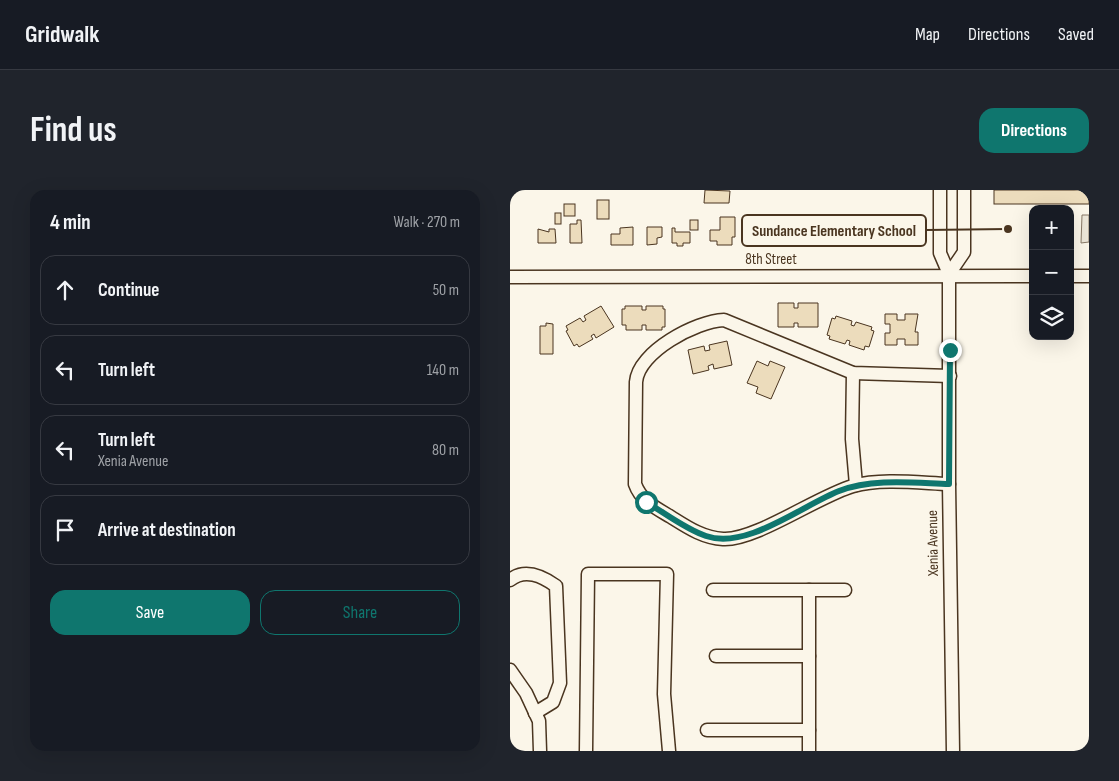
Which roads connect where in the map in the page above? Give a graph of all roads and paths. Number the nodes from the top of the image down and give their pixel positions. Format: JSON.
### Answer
{"nodes":[{"id":1,"x":940,"y":190,"type":"edge"},
{"id":2,"x":964,"y":190,"type":"edge"},
{"id":3,"x":949,"y":274,"type":"junction"},
{"id":4,"x":1029,"y":276,"type":"edge"},
{"id":5,"x":1074,"y":276,"type":"edge"},
{"id":6,"x":1089,"y":276,"type":"edge"},
{"id":7,"x":510,"y":277,"type":"edge"},
{"id":8,"x":853,"y":373,"type":"junction"},
{"id":9,"x":950,"y":376,"type":"junction"},
{"id":10,"x":949,"y":484,"type":"junction"},
{"id":11,"x":856,"y":486,"type":"junction"},
{"id":12,"x":510,"y":580,"type":"edge"},
{"id":13,"x":713,"y":590,"type":"dead end"},
{"id":14,"x":809,"y":590,"type":"junction"},
{"id":15,"x":845,"y":590,"type":"dead end"},
{"id":16,"x":716,"y":656,"type":"dead end"},
{"id":17,"x":809,"y":656,"type":"junction"},
{"id":18,"x":510,"y":670,"type":"edge"},
{"id":19,"x":535,"y":713,"type":"junction"},
{"id":20,"x":707,"y":730,"type":"dead end"},
{"id":21,"x":809,"y":730,"type":"junction"},
{"id":22,"x":540,"y":751,"type":"edge"},
{"id":23,"x":586,"y":751,"type":"edge"},
{"id":24,"x":669,"y":751,"type":"edge"},
{"id":25,"x":809,"y":751,"type":"edge"},
{"id":26,"x":953,"y":751,"type":"edge"}],
"edges":[{"from":1,"to":3,"type":"street","name":"Xenia Avenue"},
{"from":2,"to":3,"type":"street"},
{"from":3,"to":4,"type":"street","name":"8th Street"},
{"from":3,"to":7,"type":"street","name":"8th Street"},
{"from":3,"to":9,"type":"street","name":"Xenia Avenue"},
{"from":5,"to":6,"type":"street"},
{"from":8,"to":9,"type":"street"},
{"from":8,"to":11,"type":"street"},
{"from":8,"to":11,"type":"street"},
{"from":9,"to":10,"type":"street","name":"Xenia Avenue"},
{"from":10,"to":11,"type":"street"},
{"from":10,"to":26,"type":"street","name":"Xenia Avenue"},
{"from":12,"to":19,"type":"street"},
{"from":13,"to":14,"type":"street"},
{"from":14,"to":15,"type":"street"},
{"from":14,"to":17,"type":"street"},
{"from":16,"to":17,"type":"street"},
{"from":17,"to":21,"type":"street"},
{"from":18,"to":19,"type":"street"},
{"from":19,"to":22,"type":"street"},
{"from":20,"to":21,"type":"street"},
{"from":21,"to":25,"type":"street"},
{"from":23,"to":24,"type":"street"}]}
